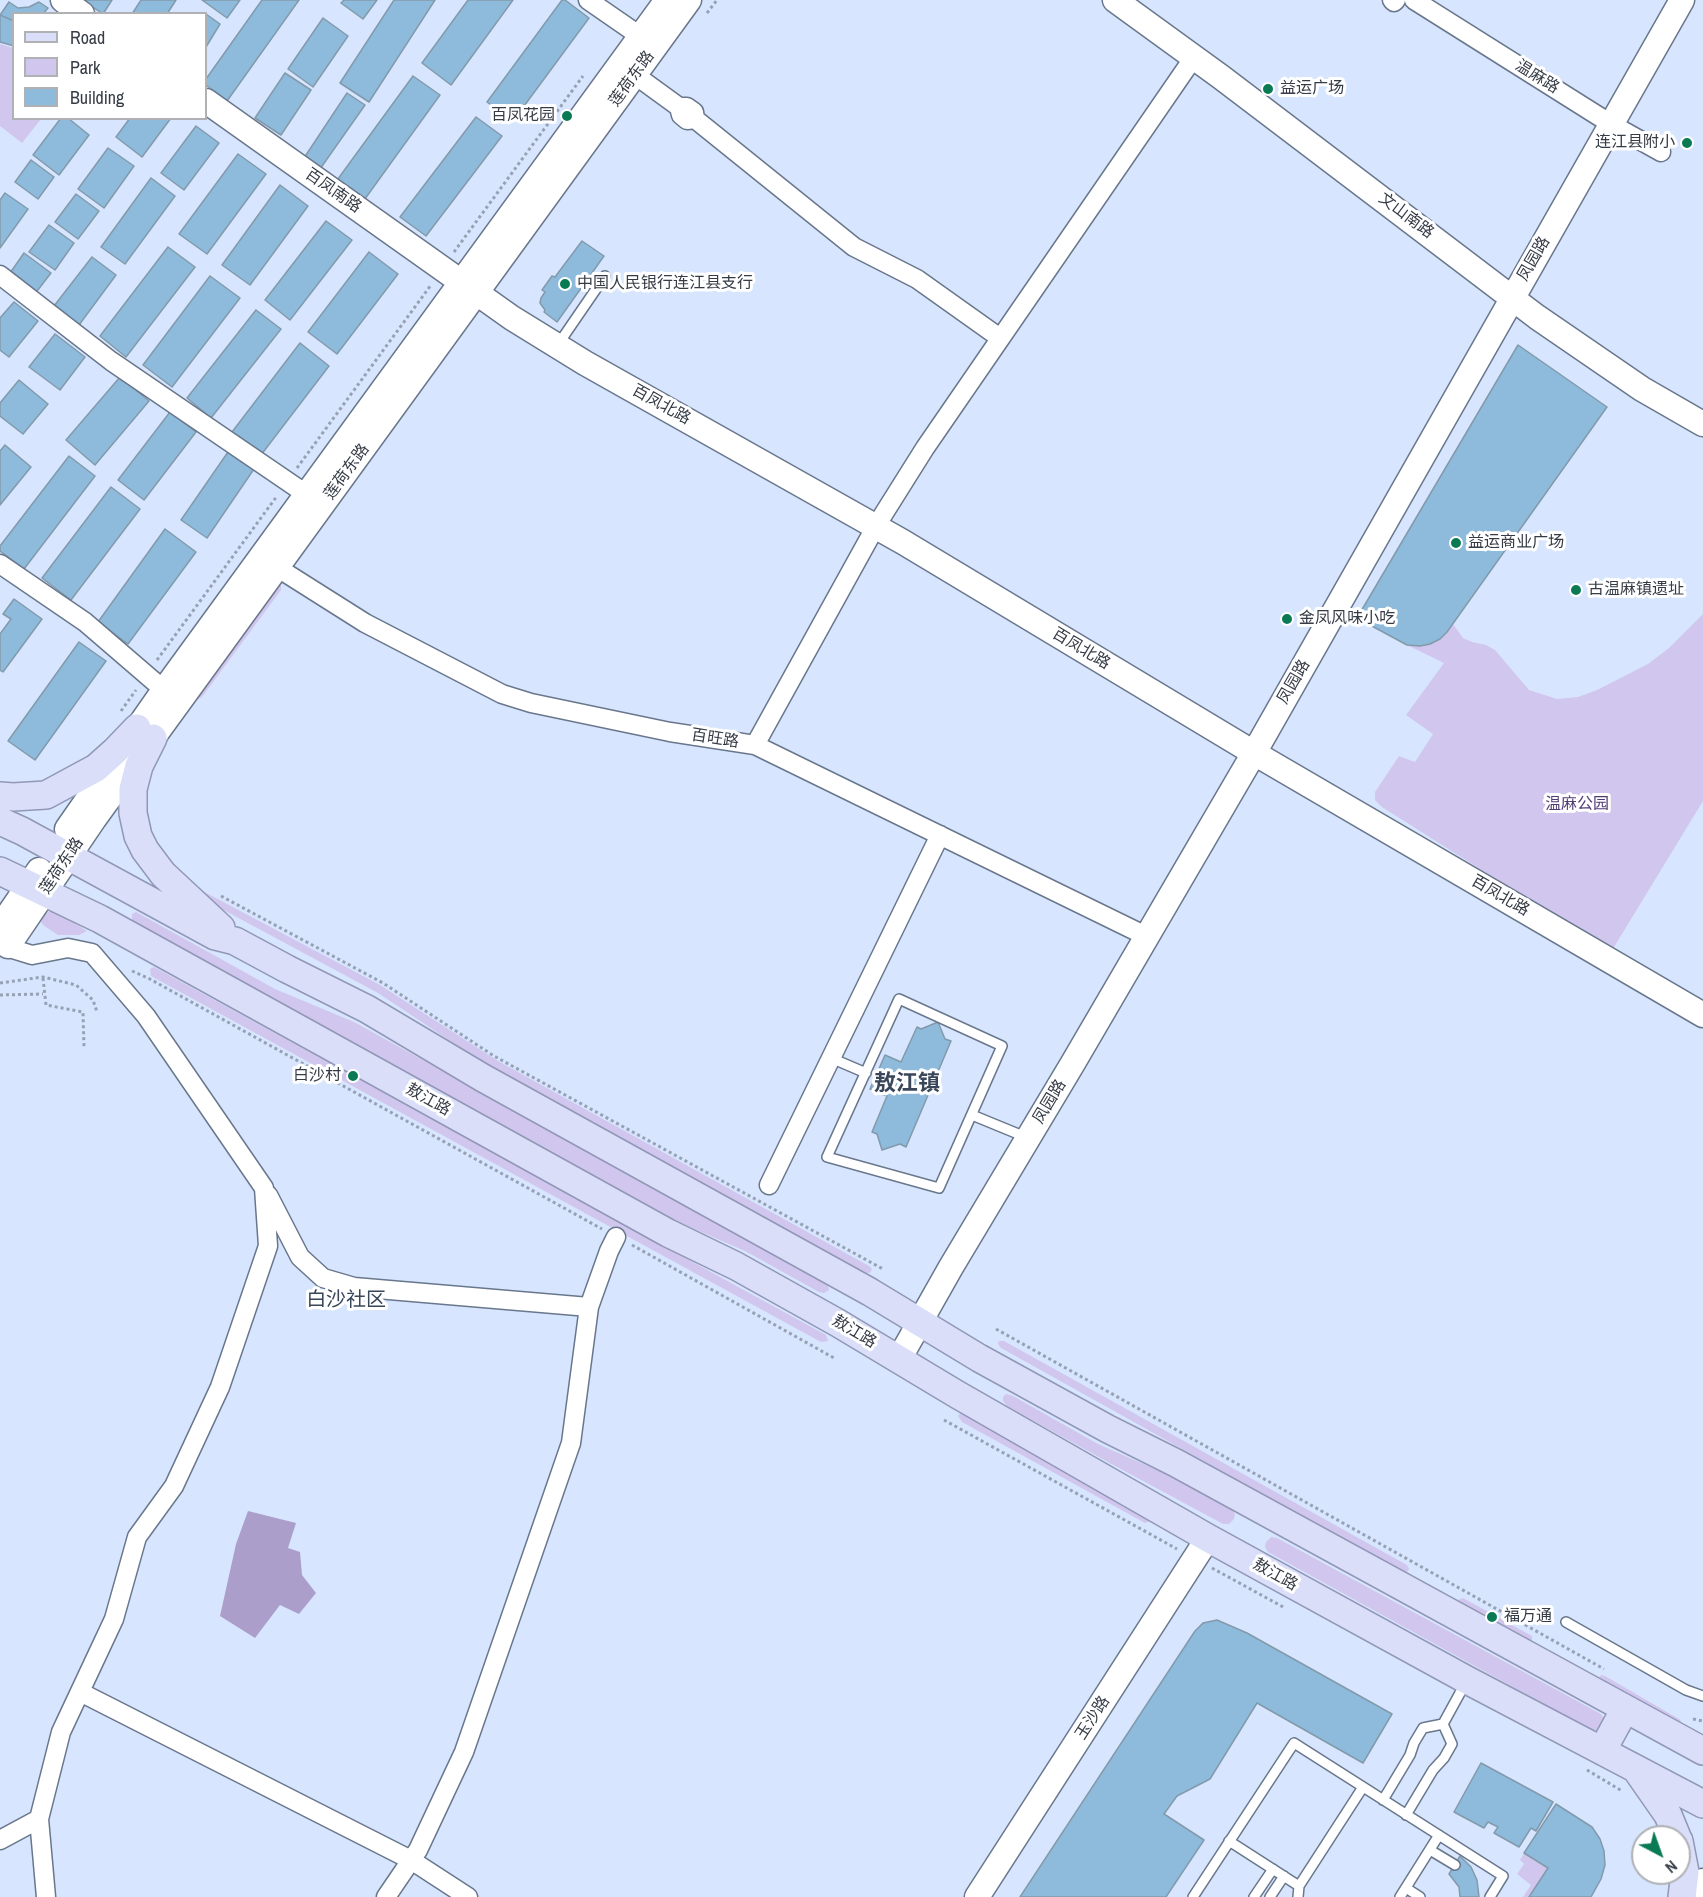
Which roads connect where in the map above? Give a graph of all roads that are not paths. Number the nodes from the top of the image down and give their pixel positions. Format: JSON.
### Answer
{"nodes":[{"id":1,"x":63,"y":0,"type":"edge"},
{"id":2,"x":588,"y":0,"type":"edge"},
{"id":3,"x":667,"y":0,"type":"edge"},
{"id":4,"x":1115,"y":0,"type":"edge"},
{"id":5,"x":1414,"y":0,"type":"edge"},
{"id":6,"x":1682,"y":0,"type":"edge"},
{"id":7,"x":696,"y":9,"type":"edge"},
{"id":8,"x":79,"y":12,"type":"edge"},
{"id":9,"x":640,"y":36,"type":"junction"},
{"id":10,"x":1194,"y":57,"type":"junction"},
{"id":11,"x":634,"y":75,"type":"junction"},
{"id":12,"x":207,"y":102,"type":"edge"},
{"id":13,"x":1611,"y":124,"type":"junction"},
{"id":14,"x":1661,"y":152,"type":"dead end"},
{"id":15,"x":0,"y":275,"type":"edge"},
{"id":16,"x":605,"y":276,"type":"dead end"},
{"id":17,"x":460,"y":281,"type":"junction"},
{"id":18,"x":1512,"y":297,"type":"junction"},
{"id":19,"x":1000,"y":339,"type":"junction"},
{"id":20,"x":557,"y":346,"type":"junction"},
{"id":21,"x":1703,"y":424,"type":"edge"},
{"id":22,"x":297,"y":488,"type":"junction"},
{"id":23,"x":876,"y":526,"type":"junction"},
{"id":24,"x":0,"y":564,"type":"edge"},
{"id":25,"x":278,"y":568,"type":"junction"},
{"id":26,"x":155,"y":682,"type":"junction"},
{"id":27,"x":136,"y":726,"type":"junction"},
{"id":28,"x":755,"y":745,"type":"junction"},
{"id":29,"x":1254,"y":753,"type":"junction"},
{"id":30,"x":0,"y":796,"type":"edge"},
{"id":31,"x":0,"y":821,"type":"edge"},
{"id":32,"x":940,"y":835,"type":"junction"},
{"id":33,"x":61,"y":853,"type":"junction"},
{"id":34,"x":0,"y":871,"type":"edge"},
{"id":35,"x":36,"y":888,"type":"junction"},
{"id":36,"x":1146,"y":936,"type":"junction"},
{"id":37,"x":3,"y":939,"type":"edge"},
{"id":38,"x":235,"y":941,"type":"junction"},
{"id":39,"x":1703,"y":1015,"type":"edge"},
{"id":40,"x":831,"y":1058,"type":"junction"},
{"id":41,"x":866,"y":1073,"type":"junction"},
{"id":42,"x":972,"y":1115,"type":"junction"},
{"id":43,"x":1028,"y":1138,"type":"junction"},
{"id":44,"x":769,"y":1185,"type":"dead end"},
{"id":45,"x":264,"y":1188,"type":"junction"},
{"id":46,"x":616,"y":1237,"type":"road end"},
{"id":47,"x":847,"y":1279,"type":"junction"},
{"id":48,"x":589,"y":1307,"type":"junction"},
{"id":49,"x":827,"y":1316,"type":"junction"},
{"id":50,"x":920,"y":1322,"type":"junction"},
{"id":51,"x":899,"y":1359,"type":"junction"},
{"id":52,"x":1004,"y":1372,"type":"junction"},
{"id":53,"x":984,"y":1409,"type":"junction"},
{"id":54,"x":1201,"y":1549,"type":"junction"},
{"id":55,"x":1566,"y":1622,"type":"dead end"},
{"id":56,"x":1467,"y":1680,"type":"junction"},
{"id":57,"x":80,"y":1692,"type":"junction"},
{"id":58,"x":1703,"y":1696,"type":"edge"},
{"id":59,"x":1625,"y":1709,"type":"junction"},
{"id":60,"x":1443,"y":1724,"type":"junction"},
{"id":61,"x":1696,"y":1725,"type":"edge"},
{"id":62,"x":1662,"y":1729,"type":"junction"},
{"id":63,"x":1602,"y":1750,"type":"junction"},
{"id":64,"x":1703,"y":1751,"type":"edge"},
{"id":65,"x":1635,"y":1768,"type":"junction"},
{"id":66,"x":1363,"y":1787,"type":"junction"},
{"id":67,"x":1383,"y":1800,"type":"junction"},
{"id":68,"x":1703,"y":1804,"type":"edge"},
{"id":69,"x":1406,"y":1815,"type":"junction"},
{"id":70,"x":39,"y":1820,"type":"junction"},
{"id":71,"x":1672,"y":1825,"type":"edge"},
{"id":72,"x":1439,"y":1835,"type":"junction"},
{"id":73,"x":0,"y":1840,"type":"edge"},
{"id":74,"x":1229,"y":1841,"type":"junction"},
{"id":75,"x":1430,"y":1850,"type":"junction"},
{"id":76,"x":411,"y":1860,"type":"junction"},
{"id":77,"x":1455,"y":1865,"type":"dead end"},
{"id":78,"x":1273,"y":1869,"type":"junction"},
{"id":79,"x":1284,"y":1876,"type":"junction"},
{"id":80,"x":1703,"y":1881,"type":"edge"},
{"id":81,"x":1299,"y":1886,"type":"junction"},
{"id":82,"x":1406,"y":1888,"type":"junction"},
{"id":83,"x":46,"y":1897,"type":"edge"},
{"id":84,"x":386,"y":1897,"type":"edge"},
{"id":85,"x":468,"y":1897,"type":"edge"},
{"id":86,"x":977,"y":1897,"type":"edge"},
{"id":87,"x":1193,"y":1897,"type":"edge"},
{"id":88,"x":1254,"y":1897,"type":"edge"},
{"id":89,"x":1270,"y":1897,"type":"edge"},
{"id":90,"x":1298,"y":1897,"type":"edge"},
{"id":91,"x":1400,"y":1897,"type":"edge"},
{"id":92,"x":1420,"y":1897,"type":"edge"},
{"id":93,"x":1490,"y":1897,"type":"edge"},
{"id":94,"x":1693,"y":1897,"type":"edge"}],
"edges":[{"from":1,"to":8,"type":"street"},
{"from":2,"to":9,"type":"street"},
{"from":3,"to":9,"type":"street","name":"莲荷东路"},
{"from":4,"to":10,"type":"street","name":"文山南路"},
{"from":5,"to":13,"type":"street","name":"温麻路"},
{"from":6,"to":13,"type":"street","name":"凤园路"},
{"from":7,"to":11,"type":"street","name":"莲荷东路"},
{"from":9,"to":17,"type":"street","name":"莲荷东路"},
{"from":10,"to":18,"type":"street","name":"文山南路"},
{"from":10,"to":19,"type":"street"},
{"from":11,"to":17,"type":"street","name":"莲荷东路"},
{"from":11,"to":19,"type":"street"},
{"from":12,"to":17,"type":"street","name":"百凤南路"},
{"from":13,"to":14,"type":"street","name":"温麻路"},
{"from":13,"to":18,"type":"street","name":"凤园路"},
{"from":15,"to":22,"type":"street"},
{"from":16,"to":20,"type":"lane"},
{"from":17,"to":20,"type":"street","name":"百凤北路"},
{"from":17,"to":22,"type":"street","name":"莲荷东路"},
{"from":17,"to":25,"type":"street","name":"莲荷东路"},
{"from":18,"to":21,"type":"street","name":"文山南路"},
{"from":18,"to":29,"type":"street","name":"凤园路"},
{"from":19,"to":23,"type":"street"},
{"from":20,"to":23,"type":"street","name":"百凤北路"},
{"from":22,"to":26,"type":"street","name":"莲荷东路"},
{"from":23,"to":28,"type":"street"},
{"from":23,"to":29,"type":"street","name":"百凤北路"},
{"from":24,"to":26,"type":"street"},
{"from":25,"to":27,"type":"street","name":"莲荷东路"},
{"from":25,"to":28,"type":"street","name":"百旺路"},
{"from":26,"to":27,"type":"street","name":"莲荷东路"},
{"from":27,"to":30,"type":"main road"},
{"from":27,"to":33,"type":"street","name":"莲荷东路"},
{"from":27,"to":38,"type":"main road"},
{"from":28,"to":32,"type":"street","name":"百旺路"},
{"from":29,"to":36,"type":"street","name":"凤园路"},
{"from":29,"to":39,"type":"street","name":"百凤北路"},
{"from":31,"to":33,"type":"main road"},
{"from":32,"to":36,"type":"street","name":"百旺路"},
{"from":32,"to":40,"type":"street"},
{"from":33,"to":35,"type":"street","name":"莲荷东路"},
{"from":33,"to":38,"type":"main road"},
{"from":34,"to":35,"type":"main road","name":"敖江路"},
{"from":35,"to":37,"type":"street","name":"莲荷东路"},
{"from":35,"to":49,"type":"main road","name":"敖江路"},
{"from":36,"to":43,"type":"street","name":"凤园路"},
{"from":37,"to":45,"type":"street"},
{"from":38,"to":47,"type":"main road"},
{"from":40,"to":41,"type":"lane"},
{"from":40,"to":44,"type":"street"},
{"from":41,"to":42,"type":"lane"},
{"from":41,"to":42,"type":"lane"},
{"from":42,"to":43,"type":"lane"},
{"from":43,"to":50,"type":"street","name":"凤园路"},
{"from":45,"to":48,"type":"street"},
{"from":45,"to":57,"type":"street"},
{"from":46,"to":48,"type":"street"},
{"from":47,"to":49,"type":"main road"},
{"from":47,"to":50,"type":"main road"},
{"from":48,"to":76,"type":"street"},
{"from":49,"to":51,"type":"main road","name":"敖江路"},
{"from":50,"to":51,"type":"street","name":"凤园路"},
{"from":50,"to":52,"type":"main road"},
{"from":51,"to":53,"type":"main road","name":"敖江路"},
{"from":52,"to":53,"type":"main road"},
{"from":52,"to":59,"type":"main road"},
{"from":53,"to":54,"type":"main road","name":"敖江路"},
{"from":54,"to":56,"type":"main road","name":"敖江路"},
{"from":54,"to":86,"type":"street","name":"玉沙路"},
{"from":55,"to":58,"type":"lane"},
{"from":56,"to":60,"type":"lane"},
{"from":56,"to":63,"type":"main road","name":"敖江路"},
{"from":57,"to":70,"type":"street"},
{"from":57,"to":76,"type":"street"},
{"from":59,"to":62,"type":"main road"},
{"from":59,"to":63,"type":"main road"},
{"from":60,"to":67,"type":"lane"},
{"from":60,"to":69,"type":"lane"},
{"from":61,"to":62,"type":"main road"},
{"from":62,"to":64,"type":"main road"},
{"from":63,"to":65,"type":"main road","name":"敖江路"},
{"from":65,"to":68,"type":"main road","name":"敖江路"},
{"from":65,"to":71,"type":"main road"},
{"from":66,"to":67,"type":"lane"},
{"from":66,"to":74,"type":"lane"},
{"from":66,"to":81,"type":"lane"},
{"from":67,"to":69,"type":"lane"},
{"from":69,"to":72,"type":"lane"},
{"from":70,"to":73,"type":"street"},
{"from":70,"to":83,"type":"street"},
{"from":72,"to":75,"type":"lane"},
{"from":72,"to":93,"type":"lane"},
{"from":74,"to":78,"type":"lane"},
{"from":74,"to":87,"type":"lane"},
{"from":75,"to":77,"type":"lane"},
{"from":75,"to":82,"type":"lane"},
{"from":76,"to":84,"type":"street"},
{"from":76,"to":85,"type":"street"},
{"from":78,"to":79,"type":"lane"},
{"from":78,"to":88,"type":"lane"},
{"from":79,"to":81,"type":"lane"},
{"from":79,"to":89,"type":"lane"},
{"from":80,"to":94,"type":"street"},
{"from":81,"to":90,"type":"lane"},
{"from":82,"to":91,"type":"lane"},
{"from":82,"to":92,"type":"lane"}]}
